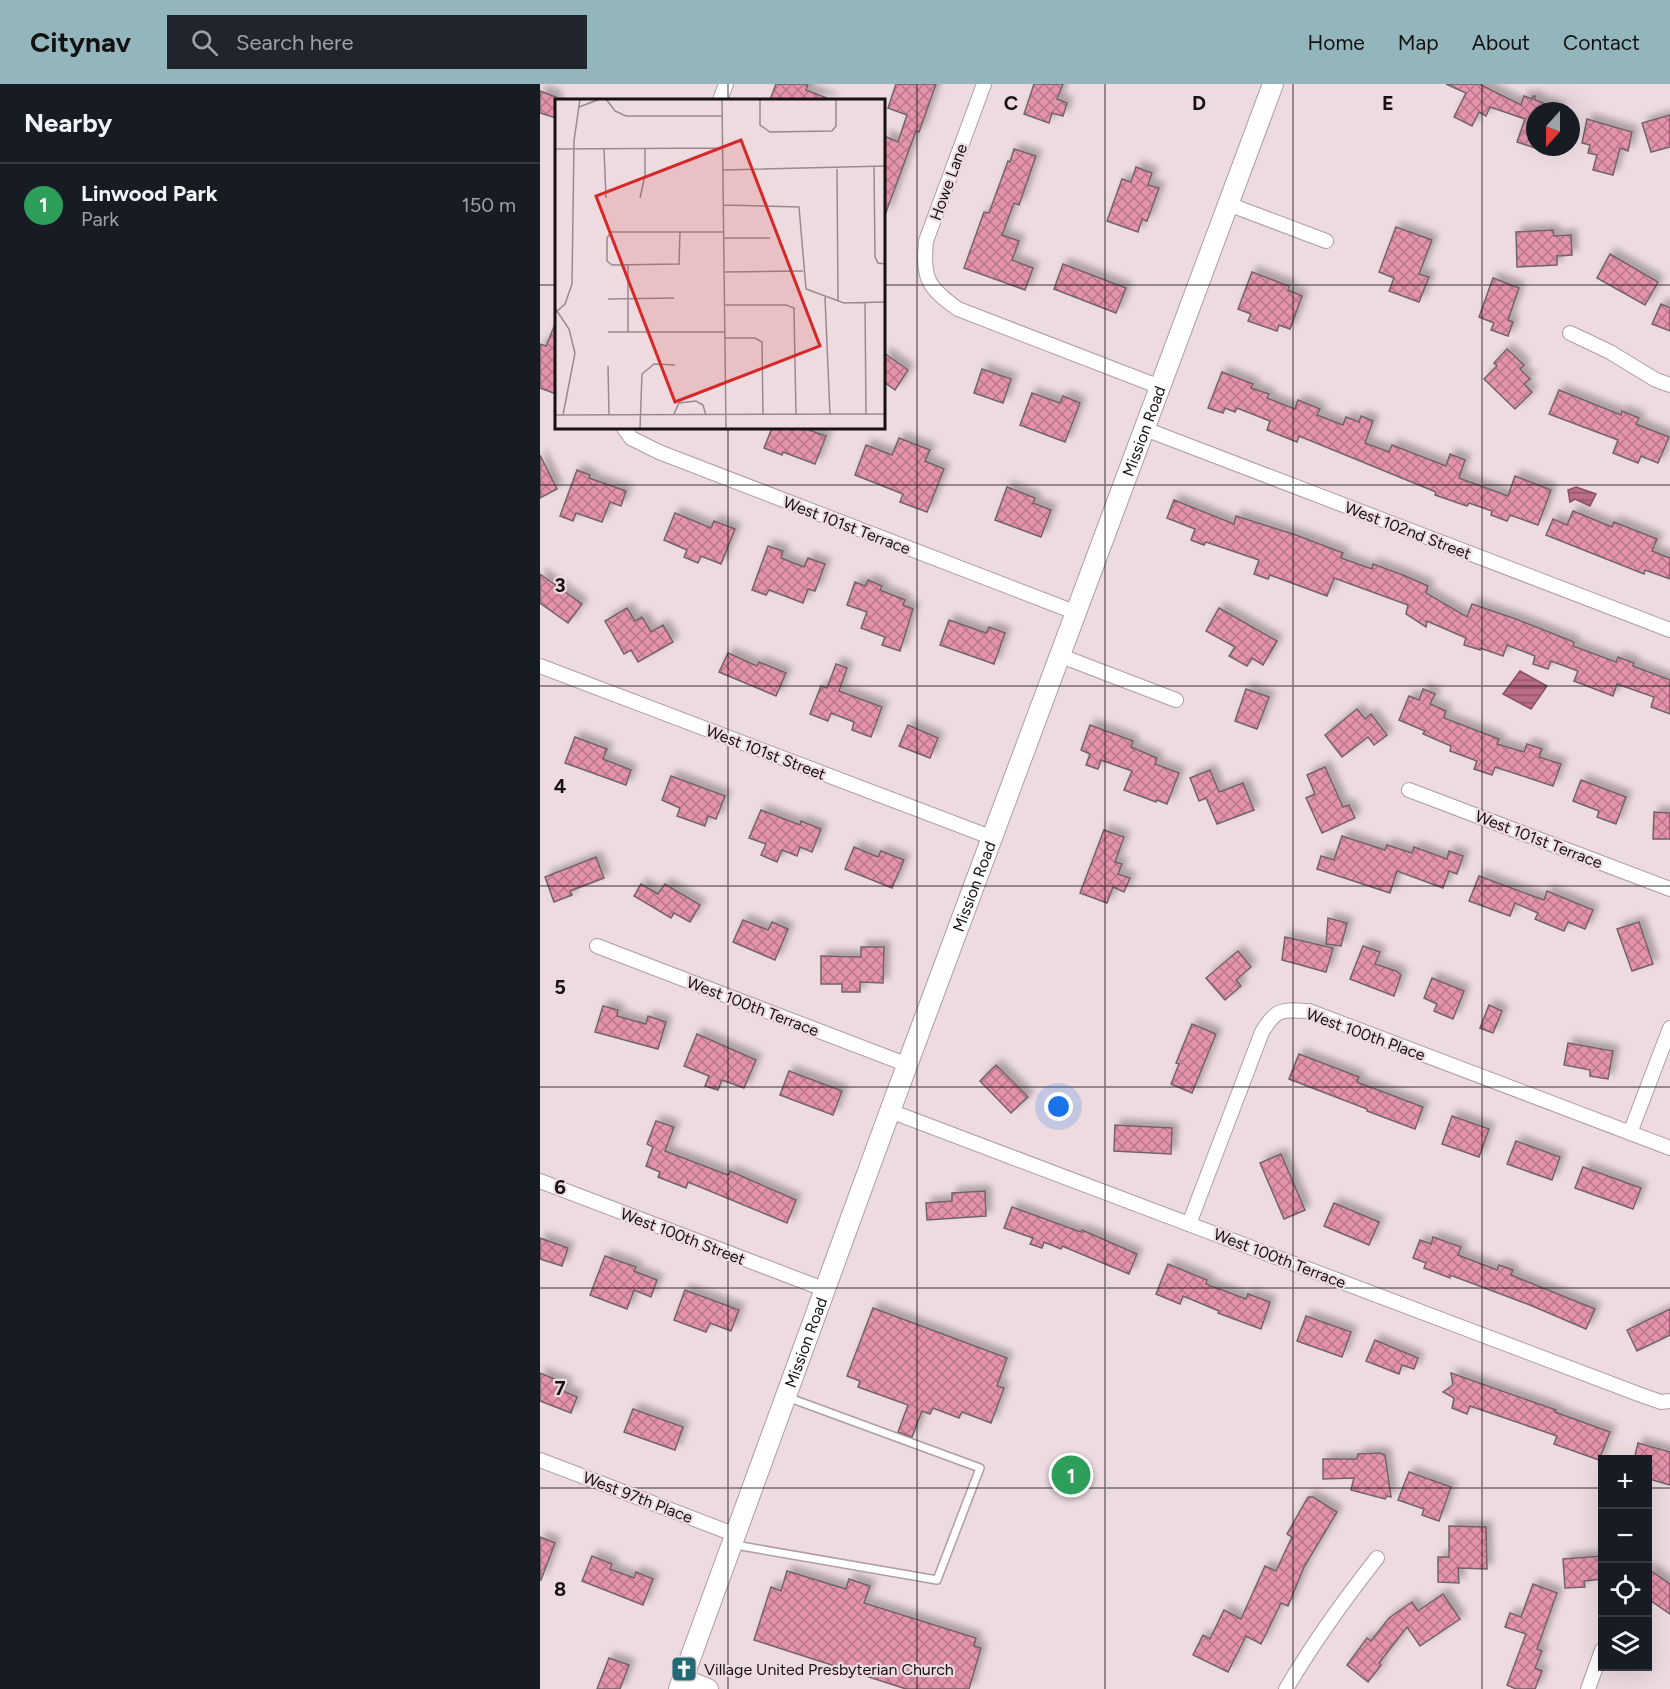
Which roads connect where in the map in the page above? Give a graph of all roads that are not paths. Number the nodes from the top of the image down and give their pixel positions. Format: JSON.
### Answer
{"nodes":[{"id":1,"x":726,"y":84,"type":"edge"},
{"id":2,"x":984,"y":84,"type":"edge"},
{"id":3,"x":1273,"y":84,"type":"edge"},
{"id":4,"x":720,"y":99,"type":"edge"},
{"id":5,"x":1228,"y":204,"type":"junction"},
{"id":6,"x":1326,"y":241,"type":"dead end"},
{"id":7,"x":1570,"y":333,"type":"dead end"},
{"id":8,"x":1670,"y":385,"type":"edge"},
{"id":9,"x":1160,"y":387,"type":"junction"},
{"id":10,"x":625,"y":429,"type":"edge"},
{"id":11,"x":1145,"y":429,"type":"junction"},
{"id":12,"x":1077,"y":613,"type":"junction"},
{"id":13,"x":1670,"y":630,"type":"edge"},
{"id":14,"x":1061,"y":656,"type":"junction"},
{"id":15,"x":540,"y":666,"type":"edge"},
{"id":16,"x":1176,"y":700,"type":"dead end"},
{"id":17,"x":1408,"y":790,"type":"dead end"},
{"id":18,"x":993,"y":838,"type":"junction"},
{"id":19,"x":1670,"y":889,"type":"edge"},
{"id":20,"x":597,"y":946,"type":"dead end"},
{"id":21,"x":1670,"y":1028,"type":"edge"},
{"id":22,"x":908,"y":1065,"type":"junction"},
{"id":23,"x":890,"y":1111,"type":"junction"},
{"id":24,"x":1630,"y":1133,"type":"junction"},
{"id":25,"x":1670,"y":1148,"type":"edge"},
{"id":26,"x":540,"y":1181,"type":"edge"},
{"id":27,"x":1189,"y":1224,"type":"junction"},
{"id":28,"x":826,"y":1290,"type":"junction"},
{"id":29,"x":787,"y":1397,"type":"junction"},
{"id":30,"x":1670,"y":1401,"type":"edge"},
{"id":31,"x":540,"y":1460,"type":"edge"},
{"id":32,"x":734,"y":1539,"type":"junction"},
{"id":33,"x":1377,"y":1558,"type":"dead end"},
{"id":34,"x":1598,"y":1661,"type":"edge"},
{"id":35,"x":681,"y":1684,"type":"edge"},
{"id":36,"x":708,"y":1689,"type":"edge"},
{"id":37,"x":1286,"y":1689,"type":"edge"},
{"id":38,"x":1588,"y":1689,"type":"edge"}],
"edges":[{"from":1,"to":4,"type":"street"},
{"from":2,"to":9,"type":"street","name":"Howe Lane"},
{"from":3,"to":5,"type":"main road","name":"Mission Road"},
{"from":5,"to":6,"type":"street"},
{"from":5,"to":9,"type":"main road","name":"Mission Road"},
{"from":7,"to":8,"type":"street"},
{"from":9,"to":11,"type":"main road","name":"Mission Road"},
{"from":10,"to":12,"type":"street","name":"West 101st Terrace"},
{"from":11,"to":12,"type":"main road","name":"Mission Road"},
{"from":11,"to":13,"type":"street","name":"West 102nd Street"},
{"from":12,"to":14,"type":"main road","name":"Mission Road"},
{"from":14,"to":16,"type":"street"},
{"from":14,"to":18,"type":"main road","name":"Mission Road"},
{"from":15,"to":18,"type":"street","name":"West 101st Street"},
{"from":17,"to":19,"type":"street","name":"West 101st Terrace"},
{"from":18,"to":22,"type":"main road","name":"Mission Road"},
{"from":20,"to":22,"type":"street","name":"West 100th Terrace"},
{"from":21,"to":24,"type":"street"},
{"from":22,"to":23,"type":"main road","name":"Mission Road"},
{"from":23,"to":27,"type":"street","name":"West 100th Terrace"},
{"from":23,"to":28,"type":"main road","name":"Mission Road"},
{"from":24,"to":25,"type":"street","name":"West 100th Place"},
{"from":24,"to":27,"type":"street","name":"West 100th Place"},
{"from":26,"to":28,"type":"street","name":"West 100th Street"},
{"from":27,"to":30,"type":"street","name":"West 100th Terrace"},
{"from":28,"to":29,"type":"main road","name":"Mission Road"},
{"from":29,"to":32,"type":"main road","name":"Mission Road"},
{"from":29,"to":32,"type":"lane"},
{"from":31,"to":32,"type":"street","name":"West 97th Place"},
{"from":32,"to":35,"type":"main road","name":"Mission Road"},
{"from":33,"to":37,"type":"street"},
{"from":34,"to":38,"type":"street"},
{"from":35,"to":36,"type":"main road"}]}
